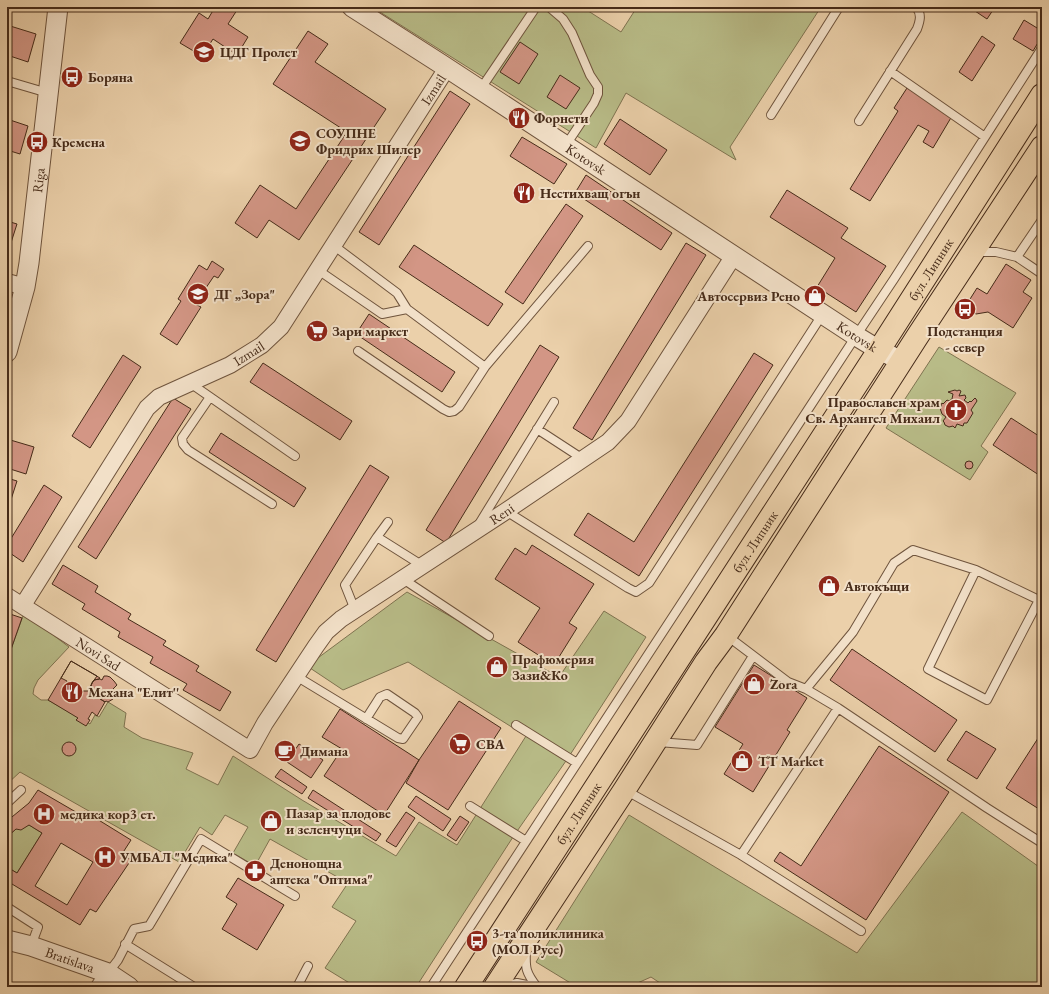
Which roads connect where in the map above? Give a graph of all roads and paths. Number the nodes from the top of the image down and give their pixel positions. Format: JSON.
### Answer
{"nodes":[{"id":1,"x":58,"y":7,"type":"edge"},
{"id":2,"x":352,"y":7,"type":"edge"},
{"id":3,"x":536,"y":7,"type":"edge"},
{"id":4,"x":549,"y":7,"type":"edge"},
{"id":5,"x":839,"y":7,"type":"edge"},
{"id":6,"x":916,"y":7,"type":"edge"},
{"id":7,"x":1042,"y":48,"type":"edge"},
{"id":8,"x":447,"y":68,"type":"junction"},
{"id":9,"x":890,"y":71,"type":"junction"},
{"id":10,"x":7,"y":81,"type":"edge"},
{"id":11,"x":480,"y":90,"type":"junction"},
{"id":12,"x":48,"y":93,"type":"junction"},
{"id":13,"x":1042,"y":95,"type":"edge"},
{"id":14,"x":771,"y":115,"type":"dead end"},
{"id":15,"x":859,"y":121,"type":"dead end"},
{"id":16,"x":985,"y":137,"type":"junction"},
{"id":17,"x":565,"y":146,"type":"junction"},
{"id":18,"x":1042,"y":147,"type":"edge"},
{"id":19,"x":1042,"y":220,"type":"edge"},
{"id":20,"x":333,"y":245,"type":"junction"},
{"id":21,"x":588,"y":246,"type":"dead end"},
{"id":22,"x":973,"y":252,"type":"junction"},
{"id":23,"x":733,"y":257,"type":"junction"},
{"id":24,"x":1017,"y":257,"type":"junction"},
{"id":25,"x":318,"y":270,"type":"junction"},
{"id":26,"x":1042,"y":274,"type":"edge"},
{"id":27,"x":7,"y":282,"type":"edge"},
{"id":28,"x":25,"y":287,"type":"junction"},
{"id":29,"x":407,"y":309,"type":"junction"},
{"id":30,"x":822,"y":315,"type":"junction"},
{"id":31,"x":856,"y":336,"type":"junction"},
{"id":32,"x":879,"y":350,"type":"junction"},
{"id":33,"x":358,"y":351,"type":"dead end"},
{"id":34,"x":7,"y":352,"type":"edge"},
{"id":35,"x":902,"y":361,"type":"junction"},
{"id":36,"x":485,"y":367,"type":"junction"},
{"id":37,"x":190,"y":383,"type":"junction"},
{"id":38,"x":210,"y":397,"type":"junction"},
{"id":39,"x":554,"y":402,"type":"dead end"},
{"id":40,"x":537,"y":429,"type":"junction"},
{"id":41,"x":295,"y":456,"type":"dead end"},
{"id":42,"x":584,"y":459,"type":"junction"},
{"id":43,"x":272,"y":504,"type":"dead end"},
{"id":44,"x":506,"y":511,"type":"junction"},
{"id":45,"x":388,"y":522,"type":"dead end"},
{"id":46,"x":474,"y":532,"type":"junction"},
{"id":47,"x":377,"y":536,"type":"junction"},
{"id":48,"x":423,"y":566,"type":"junction"},
{"id":49,"x":976,"y":570,"type":"junction"},
{"id":50,"x":403,"y":579,"type":"junction"},
{"id":51,"x":7,"y":596,"type":"edge"},
{"id":52,"x":23,"y":605,"type":"junction"},
{"id":53,"x":355,"y":610,"type":"junction"},
{"id":54,"x":726,"y":634,"type":"junction"},
{"id":55,"x":489,"y":636,"type":"dead end"},
{"id":56,"x":753,"y":656,"type":"junction"},
{"id":57,"x":296,"y":676,"type":"junction"},
{"id":58,"x":806,"y":689,"type":"junction"},
{"id":59,"x":838,"y":708,"type":"junction"},
{"id":60,"x":366,"y":719,"type":"junction"},
{"id":61,"x":516,"y":725,"type":"dead end"},
{"id":62,"x":655,"y":742,"type":"junction"},
{"id":63,"x":250,"y":750,"type":"joint"},
{"id":64,"x":577,"y":763,"type":"junction"},
{"id":65,"x":625,"y":789,"type":"junction"},
{"id":66,"x":21,"y":790,"type":"dead end"},
{"id":67,"x":7,"y":802,"type":"edge"},
{"id":68,"x":470,"y":806,"type":"dead end"},
{"id":69,"x":526,"y":841,"type":"junction"},
{"id":70,"x":1042,"y":843,"type":"edge"},
{"id":71,"x":741,"y":855,"type":"junction"},
{"id":72,"x":295,"y":896,"type":"dead end"},
{"id":73,"x":7,"y":907,"type":"edge"},
{"id":74,"x":861,"y":931,"type":"dead end"},
{"id":75,"x":527,"y":939,"type":"junction"},
{"id":76,"x":7,"y":940,"type":"edge"},
{"id":77,"x":125,"y":944,"type":"junction"},
{"id":78,"x":30,"y":946,"type":"junction"},
{"id":79,"x":308,"y":966,"type":"dead end"},
{"id":80,"x":103,"y":980,"type":"edge"},
{"id":81,"x":129,"y":987,"type":"edge"},
{"id":82,"x":194,"y":987,"type":"edge"},
{"id":83,"x":297,"y":987,"type":"edge"},
{"id":84,"x":431,"y":987,"type":"edge"},
{"id":85,"x":466,"y":987,"type":"edge"},
{"id":86,"x":495,"y":987,"type":"edge"},
{"id":87,"x":501,"y":987,"type":"edge"},
{"id":88,"x":537,"y":987,"type":"edge"}],
"edges":[{"from":1,"to":12,"type":"street","name":"Riga"},
{"from":2,"to":8,"type":"street","name":"Kotovsk"},
{"from":3,"to":11,"type":"lane"},
{"from":4,"to":17,"type":"lane"},
{"from":5,"to":14,"type":"lane"},
{"from":6,"to":9,"type":"lane"},
{"from":7,"to":16,"type":"lane"},
{"from":8,"to":11,"type":"street","name":"Kotovsk"},
{"from":8,"to":20,"type":"street","name":"Izmail"},
{"from":9,"to":15,"type":"lane"},
{"from":9,"to":16,"type":"lane"},
{"from":10,"to":12,"type":"lane"},
{"from":11,"to":17,"type":"street","name":"Kotovsk"},
{"from":12,"to":28,"type":"street","name":"Riga"},
{"from":13,"to":32,"type":"main road","name":"бул. Липник"},
{"from":16,"to":31,"type":"lane"},
{"from":17,"to":23,"type":"street","name":"Kotovsk"},
{"from":18,"to":22,"type":"main road","name":"бул. Липник"},
{"from":19,"to":24,"type":"lane"},
{"from":20,"to":25,"type":"street","name":"Izmail"},
{"from":20,"to":29,"type":"lane"},
{"from":21,"to":36,"type":"lane"},
{"from":22,"to":24,"type":"lane"},
{"from":22,"to":35,"type":"main road","name":"бул. Липник"},
{"from":23,"to":30,"type":"street","name":"Kotovsk"},
{"from":23,"to":42,"type":"street","name":"Reni"},
{"from":24,"to":26,"type":"lane"},
{"from":25,"to":29,"type":"lane"},
{"from":25,"to":37,"type":"street","name":"Izmail"},
{"from":27,"to":28,"type":"street"},
{"from":28,"to":34,"type":"street","name":"Riga"},
{"from":29,"to":36,"type":"lane"},
{"from":30,"to":31,"type":"street","name":"Kotovsk"},
{"from":30,"to":44,"type":"lane"},
{"from":31,"to":32,"type":"street","name":"Kotovsk"},
{"from":31,"to":64,"type":"lane"},
{"from":32,"to":35,"type":"street","name":"Kotovsk"},
{"from":32,"to":85,"type":"main road","name":"бул. Липник"},
{"from":33,"to":36,"type":"lane"},
{"from":35,"to":54,"type":"main road","name":"бул. Липник"},
{"from":37,"to":38,"type":"lane"},
{"from":37,"to":52,"type":"street","name":"Izmail"},
{"from":38,"to":41,"type":"lane"},
{"from":38,"to":43,"type":"lane"},
{"from":39,"to":40,"type":"lane"},
{"from":40,"to":42,"type":"lane"},
{"from":40,"to":46,"type":"lane"},
{"from":42,"to":44,"type":"street","name":"Reni"},
{"from":44,"to":46,"type":"street","name":"Reni"},
{"from":45,"to":47,"type":"lane"},
{"from":46,"to":48,"type":"street","name":"Reni"},
{"from":47,"to":48,"type":"lane"},
{"from":47,"to":53,"type":"lane"},
{"from":48,"to":50,"type":"street","name":"Reni"},
{"from":49,"to":49,"type":"lane"},
{"from":49,"to":58,"type":"lane"},
{"from":50,"to":53,"type":"street","name":"Reni"},
{"from":50,"to":55,"type":"lane"},
{"from":51,"to":52,"type":"street","name":"Novi Sad"},
{"from":52,"to":63,"type":"street","name":"Novi Sad"},
{"from":53,"to":57,"type":"street","name":"Reni"},
{"from":54,"to":56,"type":"lane"},
{"from":54,"to":62,"type":"main road","name":"бул. Липник"},
{"from":56,"to":58,"type":"lane"},
{"from":56,"to":62,"type":"lane"},
{"from":57,"to":60,"type":"lane"},
{"from":57,"to":63,"type":"street","name":"Reni"},
{"from":58,"to":59,"type":"lane"},
{"from":59,"to":70,"type":"lane"},
{"from":59,"to":71,"type":"lane"},
{"from":60,"to":60,"type":"lane"},
{"from":61,"to":64,"type":"lane"},
{"from":62,"to":65,"type":"main road","name":"бул. Липник"},
{"from":64,"to":69,"type":"lane"},
{"from":65,"to":71,"type":"lane"},
{"from":65,"to":75,"type":"main road","name":"бул. Липник"},
{"from":66,"to":67,"type":"lane"},
{"from":68,"to":69,"type":"lane"},
{"from":69,"to":84,"type":"lane"},
{"from":71,"to":74,"type":"lane"},
{"from":72,"to":77,"type":"lane"},
{"from":73,"to":78,"type":"lane"},
{"from":75,"to":86,"type":"main road","name":"бул. Липник"},
{"from":75,"to":88,"type":"lane"},
{"from":76,"to":78,"type":"street","name":"Bratislava"},
{"from":77,"to":80,"type":"lane"},
{"from":77,"to":82,"type":"lane"},
{"from":78,"to":80,"type":"street","name":"Bratislava"},
{"from":79,"to":83,"type":"lane"},
{"from":80,"to":81,"type":"street","name":"Bratislava"},
{"from":87,"to":88,"type":"lane"}]}
